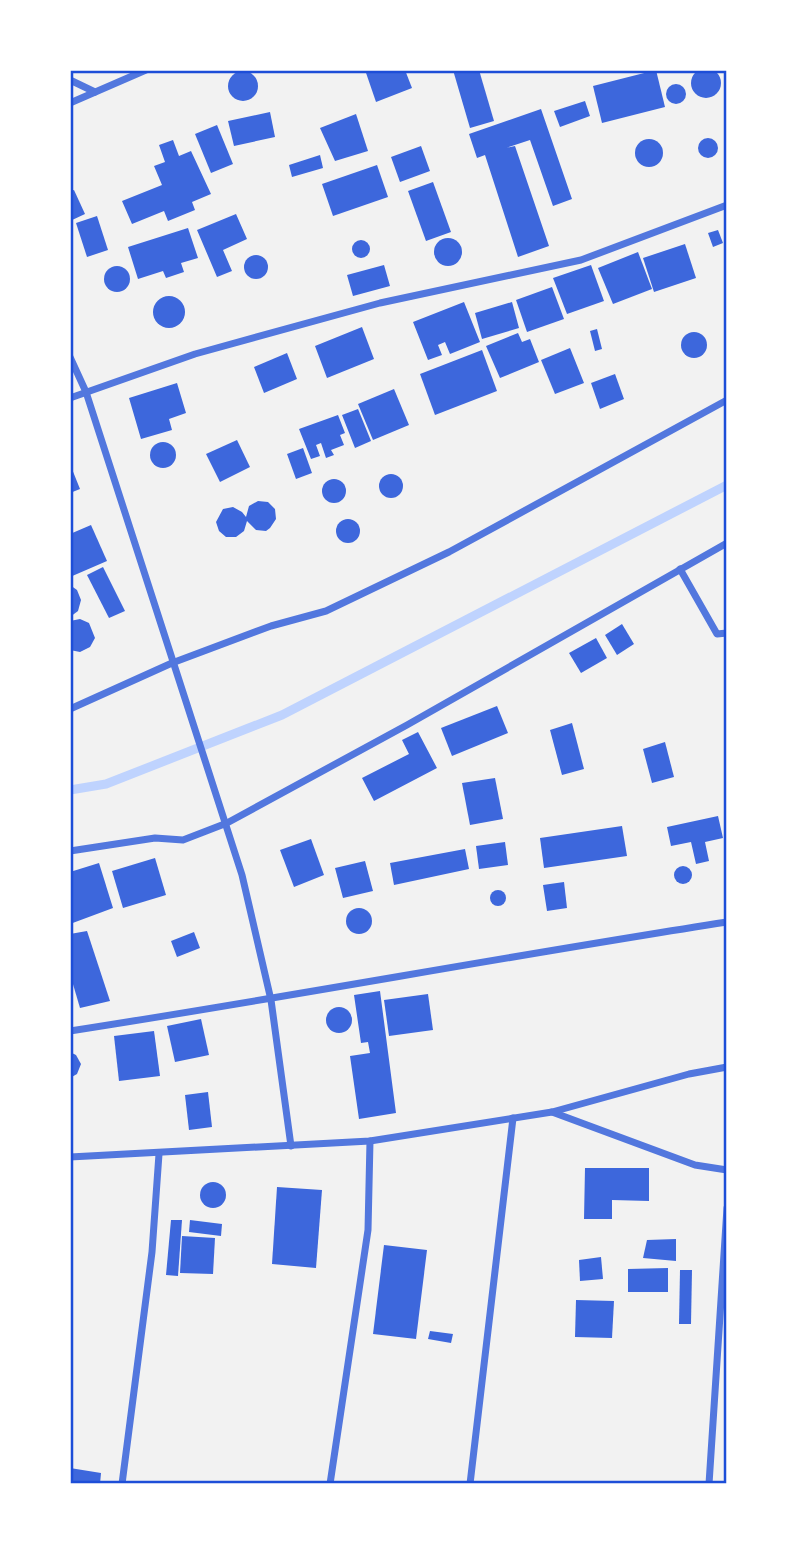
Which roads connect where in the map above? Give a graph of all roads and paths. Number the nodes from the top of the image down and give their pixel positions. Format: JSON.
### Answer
{"nodes":[{"id":1,"x":146,"y":70,"type":"edge"},
{"id":2,"x":70,"y":80,"type":"edge"},
{"id":3,"x":95,"y":92,"type":"junction"},
{"id":4,"x":70,"y":103,"type":"edge"},
{"id":5,"x":727,"y":205,"type":"edge"},
{"id":6,"x":70,"y":357,"type":"edge"},
{"id":7,"x":86,"y":392,"type":"junction"},
{"id":8,"x":70,"y":398,"type":"edge"},
{"id":9,"x":727,"y":400,"type":"edge"},
{"id":10,"x":727,"y":543,"type":"edge"},
{"id":11,"x":680,"y":569,"type":"junction"},
{"id":12,"x":727,"y":632,"type":"edge"},
{"id":13,"x":172,"y":663,"type":"junction"},
{"id":14,"x":70,"y":709,"type":"edge"},
{"id":15,"x":227,"y":823,"type":"junction"},
{"id":16,"x":70,"y":851,"type":"edge"},
{"id":17,"x":727,"y":922,"type":"edge"},
{"id":18,"x":271,"y":1000,"type":"junction"},
{"id":19,"x":70,"y":1031,"type":"edge"},
{"id":20,"x":727,"y":1067,"type":"edge"},
{"id":21,"x":552,"y":1112,"type":"junction"},
{"id":22,"x":513,"y":1118,"type":"junction"},
{"id":23,"x":369,"y":1141,"type":"junction"},
{"id":24,"x":291,"y":1146,"type":"junction"},
{"id":25,"x":159,"y":1154,"type":"junction"},
{"id":26,"x":70,"y":1157,"type":"edge"},
{"id":27,"x":727,"y":1170,"type":"edge"},
{"id":28,"x":727,"y":1209,"type":"edge"},
{"id":29,"x":122,"y":1484,"type":"edge"},
{"id":30,"x":330,"y":1484,"type":"edge"},
{"id":31,"x":470,"y":1484,"type":"edge"},
{"id":32,"x":709,"y":1484,"type":"edge"}],
"edges":[{"from":1,"to":3,"type":"street"},
{"from":2,"to":3,"type":"street"},
{"from":3,"to":4,"type":"street"},
{"from":5,"to":7,"type":"street"},
{"from":6,"to":7,"type":"street"},
{"from":7,"to":8,"type":"street"},
{"from":7,"to":13,"type":"street"},
{"from":9,"to":13,"type":"street"},
{"from":10,"to":11,"type":"street"},
{"from":11,"to":12,"type":"street"},
{"from":11,"to":15,"type":"street"},
{"from":13,"to":14,"type":"street"},
{"from":13,"to":15,"type":"street"},
{"from":15,"to":16,"type":"street"},
{"from":15,"to":18,"type":"street"},
{"from":17,"to":18,"type":"street"},
{"from":18,"to":19,"type":"street"},
{"from":18,"to":24,"type":"street"},
{"from":20,"to":21,"type":"street"},
{"from":21,"to":22,"type":"street"},
{"from":21,"to":27,"type":"street"},
{"from":22,"to":23,"type":"street"},
{"from":22,"to":31,"type":"street"},
{"from":23,"to":24,"type":"street"},
{"from":23,"to":30,"type":"street"},
{"from":24,"to":25,"type":"street"},
{"from":25,"to":26,"type":"street"},
{"from":25,"to":29,"type":"street"},
{"from":28,"to":32,"type":"street"}]}
